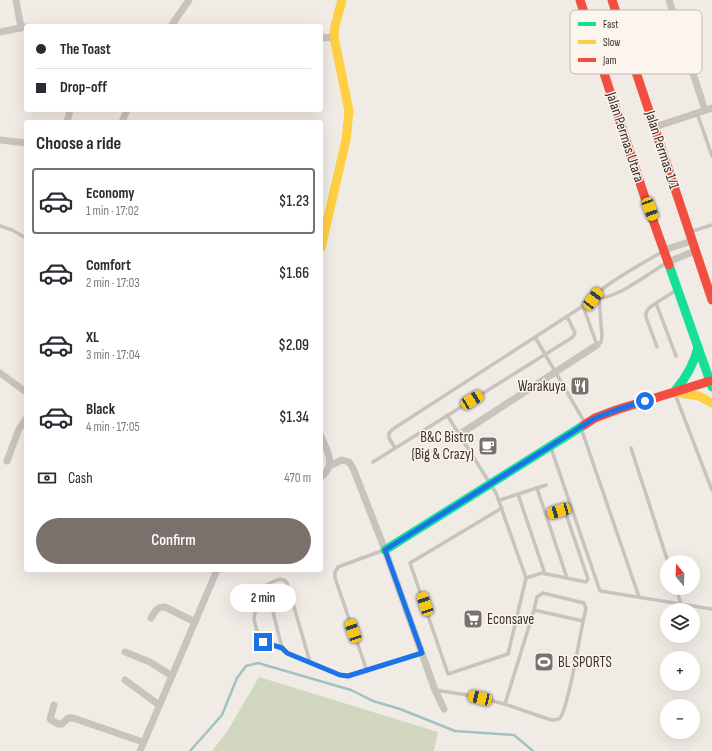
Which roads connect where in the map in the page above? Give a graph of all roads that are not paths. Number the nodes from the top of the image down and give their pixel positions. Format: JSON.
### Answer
{"nodes":[{"id":1,"x":16,"y":0,"type":"edge"},
{"id":2,"x":189,"y":0,"type":"edge"},
{"id":3,"x":342,"y":0,"type":"edge"},
{"id":4,"x":580,"y":0,"type":"edge"},
{"id":5,"x":612,"y":0,"type":"edge"},
{"id":6,"x":669,"y":0,"type":"edge"},
{"id":7,"x":583,"y":10,"type":"edge"},
{"id":8,"x":615,"y":10,"type":"edge"},
{"id":9,"x":673,"y":10,"type":"edge"},
{"id":10,"x":172,"y":24,"type":"edge"},
{"id":11,"x":23,"y":26,"type":"edge"},
{"id":12,"x":0,"y":32,"type":"edge"},
{"id":13,"x":334,"y":37,"type":"junction"},
{"id":14,"x":323,"y":38,"type":"edge"},
{"id":15,"x":604,"y":74,"type":"edge"},
{"id":16,"x":637,"y":74,"type":"edge"},
{"id":17,"x":696,"y":74,"type":"edge"},
{"id":18,"x":709,"y":109,"type":"edge"},
{"id":19,"x":697,"y":113,"type":"junction"},
{"id":20,"x":655,"y":127,"type":"junction"},
{"id":21,"x":0,"y":140,"type":"edge"},
{"id":22,"x":24,"y":143,"type":"edge"},
{"id":23,"x":712,"y":156,"type":"edge"},
{"id":24,"x":712,"y":225,"type":"edge"},
{"id":25,"x":0,"y":226,"type":"edge"},
{"id":26,"x":24,"y":237,"type":"edge"},
{"id":27,"x":690,"y":237,"type":"junction"},
{"id":28,"x":323,"y":239,"type":"edge"},
{"id":29,"x":664,"y":250,"type":"junction"},
{"id":30,"x":695,"y":251,"type":"junction"},
{"id":31,"x":668,"y":262,"type":"junction"},
{"id":32,"x":678,"y":289,"type":"junction"},
{"id":33,"x":598,"y":293,"type":"junction"},
{"id":34,"x":593,"y":299,"type":"junction"},
{"id":35,"x":599,"y":299,"type":"junction"},
{"id":36,"x":712,"y":300,"type":"edge"},
{"id":37,"x":656,"y":303,"type":"junction"},
{"id":38,"x":583,"y":306,"type":"junction"},
{"id":39,"x":567,"y":316,"type":"junction"},
{"id":40,"x":535,"y":337,"type":"junction"},
{"id":41,"x":597,"y":345,"type":"junction"},
{"id":42,"x":698,"y":346,"type":"junction"},
{"id":43,"x":656,"y":347,"type":"dead end"},
{"id":44,"x":545,"y":354,"type":"junction"},
{"id":45,"x":676,"y":356,"type":"dead end"},
{"id":46,"x":555,"y":372,"type":"junction"},
{"id":47,"x":0,"y":373,"type":"edge"},
{"id":48,"x":711,"y":384,"type":"edge"},
{"id":49,"x":24,"y":391,"type":"edge"},
{"id":50,"x":674,"y":392,"type":"junction"},
{"id":51,"x":712,"y":403,"type":"edge"},
{"id":52,"x":447,"y":415,"type":"junction"},
{"id":53,"x":24,"y":422,"type":"edge"},
{"id":54,"x":583,"y":425,"type":"junction"},
{"id":55,"x":460,"y":434,"type":"junction"},
{"id":56,"x":323,"y":442,"type":"edge"},
{"id":57,"x":551,"y":446,"type":"junction"},
{"id":58,"x":395,"y":448,"type":"junction"},
{"id":59,"x":631,"y":448,"type":"dead end"},
{"id":60,"x":7,"y":461,"type":"dead end"},
{"id":61,"x":374,"y":462,"type":"dead end"},
{"id":62,"x":331,"y":465,"type":"junction"},
{"id":63,"x":323,"y":475,"type":"edge"},
{"id":64,"x":491,"y":483,"type":"junction"},
{"id":65,"x":546,"y":485,"type":"dead end"},
{"id":66,"x":537,"y":488,"type":"junction"},
{"id":67,"x":712,"y":490,"type":"edge"},
{"id":68,"x":518,"y":494,"type":"junction"},
{"id":69,"x":500,"y":500,"type":"junction"},
{"id":70,"x":502,"y":508,"type":"junction"},
{"id":71,"x":546,"y":515,"type":"junction"},
{"id":72,"x":385,"y":550,"type":"junction"},
{"id":73,"x":666,"y":555,"type":"edge"},
{"id":74,"x":216,"y":572,"type":"edge"},
{"id":75,"x":545,"y":574,"type":"junction"},
{"id":76,"x":526,"y":578,"type":"junction"},
{"id":77,"x":567,"y":578,"type":"junction"},
{"id":78,"x":268,"y":595,"type":"junction"},
{"id":79,"x":639,"y":597,"type":"junction"},
{"id":80,"x":675,"y":603,"type":"edge"},
{"id":81,"x":700,"y":607,"type":"edge"},
{"id":82,"x":712,"y":609,"type":"edge"},
{"id":83,"x":534,"y":610,"type":"junction"},
{"id":84,"x":151,"y":618,"type":"dead end"},
{"id":85,"x":583,"y":621,"type":"junction"},
{"id":86,"x":194,"y":622,"type":"junction"},
{"id":87,"x":282,"y":648,"type":"junction"},
{"id":88,"x":125,"y":652,"type":"dead end"},
{"id":89,"x":422,"y":653,"type":"junction"},
{"id":90,"x":310,"y":662,"type":"junction"},
{"id":91,"x":367,"y":671,"type":"junction"},
{"id":92,"x":172,"y":676,"type":"junction"},
{"id":93,"x":125,"y":680,"type":"dead end"},
{"id":94,"x":435,"y":690,"type":"junction"},
{"id":95,"x":505,"y":704,"type":"junction"},
{"id":96,"x":54,"y":705,"type":"dead end"},
{"id":97,"x":159,"y":705,"type":"junction"},
{"id":98,"x":444,"y":709,"type":"dead end"},
{"id":99,"x":143,"y":742,"type":"junction"},
{"id":100,"x":140,"y":751,"type":"edge"}],
"edges":[{"from":1,"to":11,"type":"street"},
{"from":2,"to":10,"type":"street"},
{"from":3,"to":13,"type":"street"},
{"from":4,"to":7,"type":"street","name":"Jalan Permas Utara"},
{"from":5,"to":8,"type":"street","name":"Jalan Permas 1/1"},
{"from":6,"to":9,"type":"street"},
{"from":11,"to":12,"type":"street"},
{"from":13,"to":14,"type":"street"},
{"from":13,"to":28,"type":"street"},
{"from":15,"to":29,"type":"street","name":"Jalan Permas Utara"},
{"from":16,"to":20,"type":"street","name":"Jalan Permas 1/1"},
{"from":17,"to":18,"type":"street"},
{"from":18,"to":19,"type":"street"},
{"from":19,"to":20,"type":"street"},
{"from":19,"to":23,"type":"lane"},
{"from":20,"to":27,"type":"street","name":"Jalan Permas 1/1"},
{"from":21,"to":22,"type":"street"},
{"from":24,"to":27,"type":"lane"},
{"from":25,"to":26,"type":"lane"},
{"from":27,"to":29,"type":"street"},
{"from":27,"to":30,"type":"street","name":"Jalan Permas 1/1"},
{"from":29,"to":31,"type":"street","name":"Jalan Permas Utara"},
{"from":29,"to":33,"type":"lane"},
{"from":30,"to":31,"type":"street"},
{"from":30,"to":36,"type":"street","name":"Jalan Permas 1/1"},
{"from":31,"to":32,"type":"street","name":"Jalan Permas Utara"},
{"from":31,"to":35,"type":"lane"},
{"from":32,"to":37,"type":"lane"},
{"from":32,"to":42,"type":"street","name":"Jalan Permas Utara"},
{"from":33,"to":34,"type":"lane"},
{"from":33,"to":35,"type":"lane"},
{"from":34,"to":35,"type":"lane"},
{"from":34,"to":38,"type":"lane"},
{"from":35,"to":41,"type":"lane"},
{"from":37,"to":43,"type":"lane"},
{"from":37,"to":45,"type":"lane"},
{"from":38,"to":39,"type":"lane"},
{"from":38,"to":41,"type":"lane"},
{"from":39,"to":40,"type":"lane"},
{"from":39,"to":44,"type":"lane"},
{"from":40,"to":44,"type":"lane"},
{"from":40,"to":58,"type":"lane"},
{"from":41,"to":46,"type":"street"},
{"from":42,"to":48,"type":"street","name":"Jalan Permas Utara"},
{"from":42,"to":50,"type":"street"},
{"from":44,"to":46,"type":"lane"},
{"from":44,"to":52,"type":"lane"},
{"from":46,"to":54,"type":"lane"},
{"from":46,"to":55,"type":"street"},
{"from":47,"to":49,"type":"street"},
{"from":48,"to":50,"type":"street"},
{"from":50,"to":51,"type":"street"},
{"from":50,"to":54,"type":"street"},
{"from":50,"to":67,"type":"lane"},
{"from":52,"to":55,"type":"lane"},
{"from":52,"to":58,"type":"lane"},
{"from":53,"to":60,"type":"street"},
{"from":54,"to":57,"type":"street"},
{"from":54,"to":79,"type":"lane"},
{"from":55,"to":64,"type":"lane"},
{"from":56,"to":62,"type":"street"},
{"from":57,"to":64,"type":"street"},
{"from":57,"to":79,"type":"lane"},
{"from":58,"to":61,"type":"lane"},
{"from":59,"to":73,"type":"lane"},
{"from":62,"to":63,"type":"street"},
{"from":62,"to":72,"type":"street"},
{"from":64,"to":69,"type":"lane"},
{"from":64,"to":72,"type":"street"},
{"from":65,"to":66,"type":"lane"},
{"from":66,"to":68,"type":"lane"},
{"from":66,"to":71,"type":"lane"},
{"from":68,"to":69,"type":"lane"},
{"from":68,"to":75,"type":"lane"},
{"from":69,"to":70,"type":"lane"},
{"from":70,"to":76,"type":"lane"},
{"from":70,"to":76,"type":"lane"},
{"from":71,"to":77,"type":"lane"},
{"from":71,"to":77,"type":"lane"},
{"from":72,"to":89,"type":"street"},
{"from":72,"to":91,"type":"lane"},
{"from":74,"to":86,"type":"street"},
{"from":75,"to":76,"type":"lane"},
{"from":75,"to":77,"type":"lane"},
{"from":78,"to":87,"type":"lane"},
{"from":78,"to":87,"type":"lane"},
{"from":78,"to":90,"type":"lane"},
{"from":79,"to":80,"type":"lane"},
{"from":81,"to":82,"type":"lane"},
{"from":83,"to":85,"type":"lane"},
{"from":83,"to":85,"type":"lane"},
{"from":83,"to":95,"type":"lane"},
{"from":84,"to":86,"type":"street"},
{"from":85,"to":95,"type":"lane"},
{"from":86,"to":92,"type":"street"},
{"from":87,"to":90,"type":"lane"},
{"from":88,"to":92,"type":"street"},
{"from":89,"to":91,"type":"lane"},
{"from":89,"to":94,"type":"street"},
{"from":90,"to":91,"type":"lane"},
{"from":92,"to":97,"type":"street"},
{"from":93,"to":97,"type":"street"},
{"from":94,"to":95,"type":"lane"},
{"from":94,"to":98,"type":"street"},
{"from":96,"to":99,"type":"street"},
{"from":97,"to":99,"type":"street"},
{"from":99,"to":100,"type":"street"}]}
